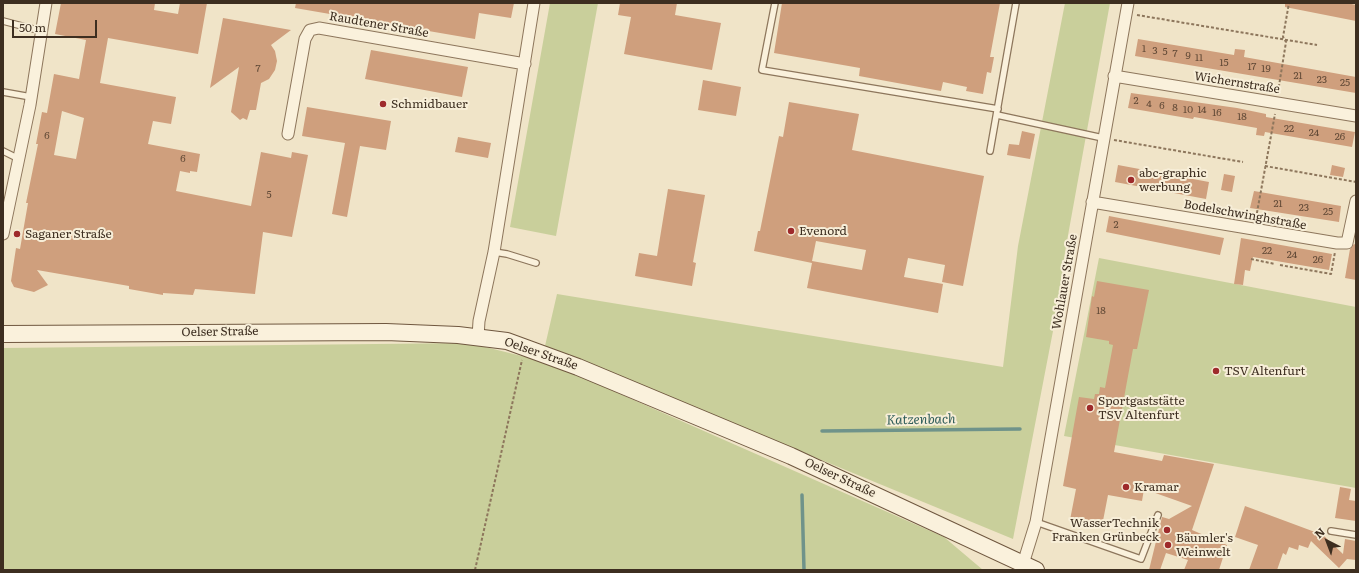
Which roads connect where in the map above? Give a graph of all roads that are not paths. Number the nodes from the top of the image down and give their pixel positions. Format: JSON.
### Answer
{"nodes":[{"id":1,"x":46,"y":3,"type":"edge"},
{"id":2,"x":534,"y":3,"type":"edge"},
{"id":3,"x":775,"y":3,"type":"edge"},
{"id":4,"x":1016,"y":3,"type":"edge"},
{"id":5,"x":1127,"y":8,"type":"edge"},
{"id":6,"x":3,"y":21,"type":"edge"},
{"id":7,"x":41,"y":31,"type":"junction"},
{"id":8,"x":525,"y":64,"type":"junction"},
{"id":9,"x":1114,"y":76,"type":"junction"},
{"id":10,"x":3,"y":92,"type":"edge"},
{"id":11,"x":31,"y":97,"type":"junction"},
{"id":12,"x":998,"y":109,"type":"junction"},
{"id":13,"x":997,"y":116,"type":"junction"},
{"id":14,"x":1356,"y":116,"type":"edge"},
{"id":15,"x":288,"y":134,"type":"dead end"},
{"id":16,"x":1103,"y":138,"type":"junction"},
{"id":17,"x":3,"y":151,"type":"edge"},
{"id":18,"x":990,"y":151,"type":"dead end"},
{"id":19,"x":18,"y":159,"type":"junction"},
{"id":20,"x":1356,"y":201,"type":"edge"},
{"id":21,"x":1092,"y":202,"type":"junction"},
{"id":22,"x":3,"y":234,"type":"edge"},
{"id":23,"x":494,"y":252,"type":"junction"},
{"id":24,"x":536,"y":263,"type":"dead end"},
{"id":25,"x":3,"y":334,"type":"edge"},
{"id":26,"x":478,"y":337,"type":"junction"},
{"id":27,"x":1158,"y":515,"type":"dead end"},
{"id":28,"x":1036,"y":522,"type":"junction"},
{"id":29,"x":1331,"y":531,"type":"dead end"},
{"id":30,"x":1356,"y":535,"type":"edge"},
{"id":31,"x":1030,"y":567,"type":"edge"}],
"edges":[{"from":1,"to":7,"type":"street"},
{"from":2,"to":8,"type":"street"},
{"from":3,"to":12,"type":"lane"},
{"from":4,"to":12,"type":"lane"},
{"from":5,"to":9,"type":"street","name":"Wohlauer Straße"},
{"from":6,"to":7,"type":"lane"},
{"from":7,"to":11,"type":"street"},
{"from":8,"to":15,"type":"street","name":"Raudtener Straße"},
{"from":8,"to":23,"type":"street"},
{"from":9,"to":14,"type":"street","name":"Wichernstraße"},
{"from":9,"to":16,"type":"street","name":"Wohlauer Straße"},
{"from":10,"to":11,"type":"lane"},
{"from":11,"to":19,"type":"street"},
{"from":12,"to":13,"type":"lane"},
{"from":13,"to":16,"type":"lane"},
{"from":13,"to":18,"type":"lane"},
{"from":16,"to":21,"type":"street","name":"Wohlauer Straße"},
{"from":17,"to":19,"type":"lane"},
{"from":19,"to":22,"type":"street"},
{"from":20,"to":21,"type":"street","name":"Bodelschwinghstraße"},
{"from":21,"to":28,"type":"street","name":"Wohlauer Straße"},
{"from":23,"to":24,"type":"lane"},
{"from":23,"to":26,"type":"street"},
{"from":25,"to":26,"type":"main road","name":"Oelser Straße"},
{"from":26,"to":31,"type":"main road","name":"Oelser Straße"},
{"from":27,"to":28,"type":"lane"},
{"from":28,"to":31,"type":"street","name":"Wohlauer Straße"},
{"from":29,"to":30,"type":"lane"}]}
